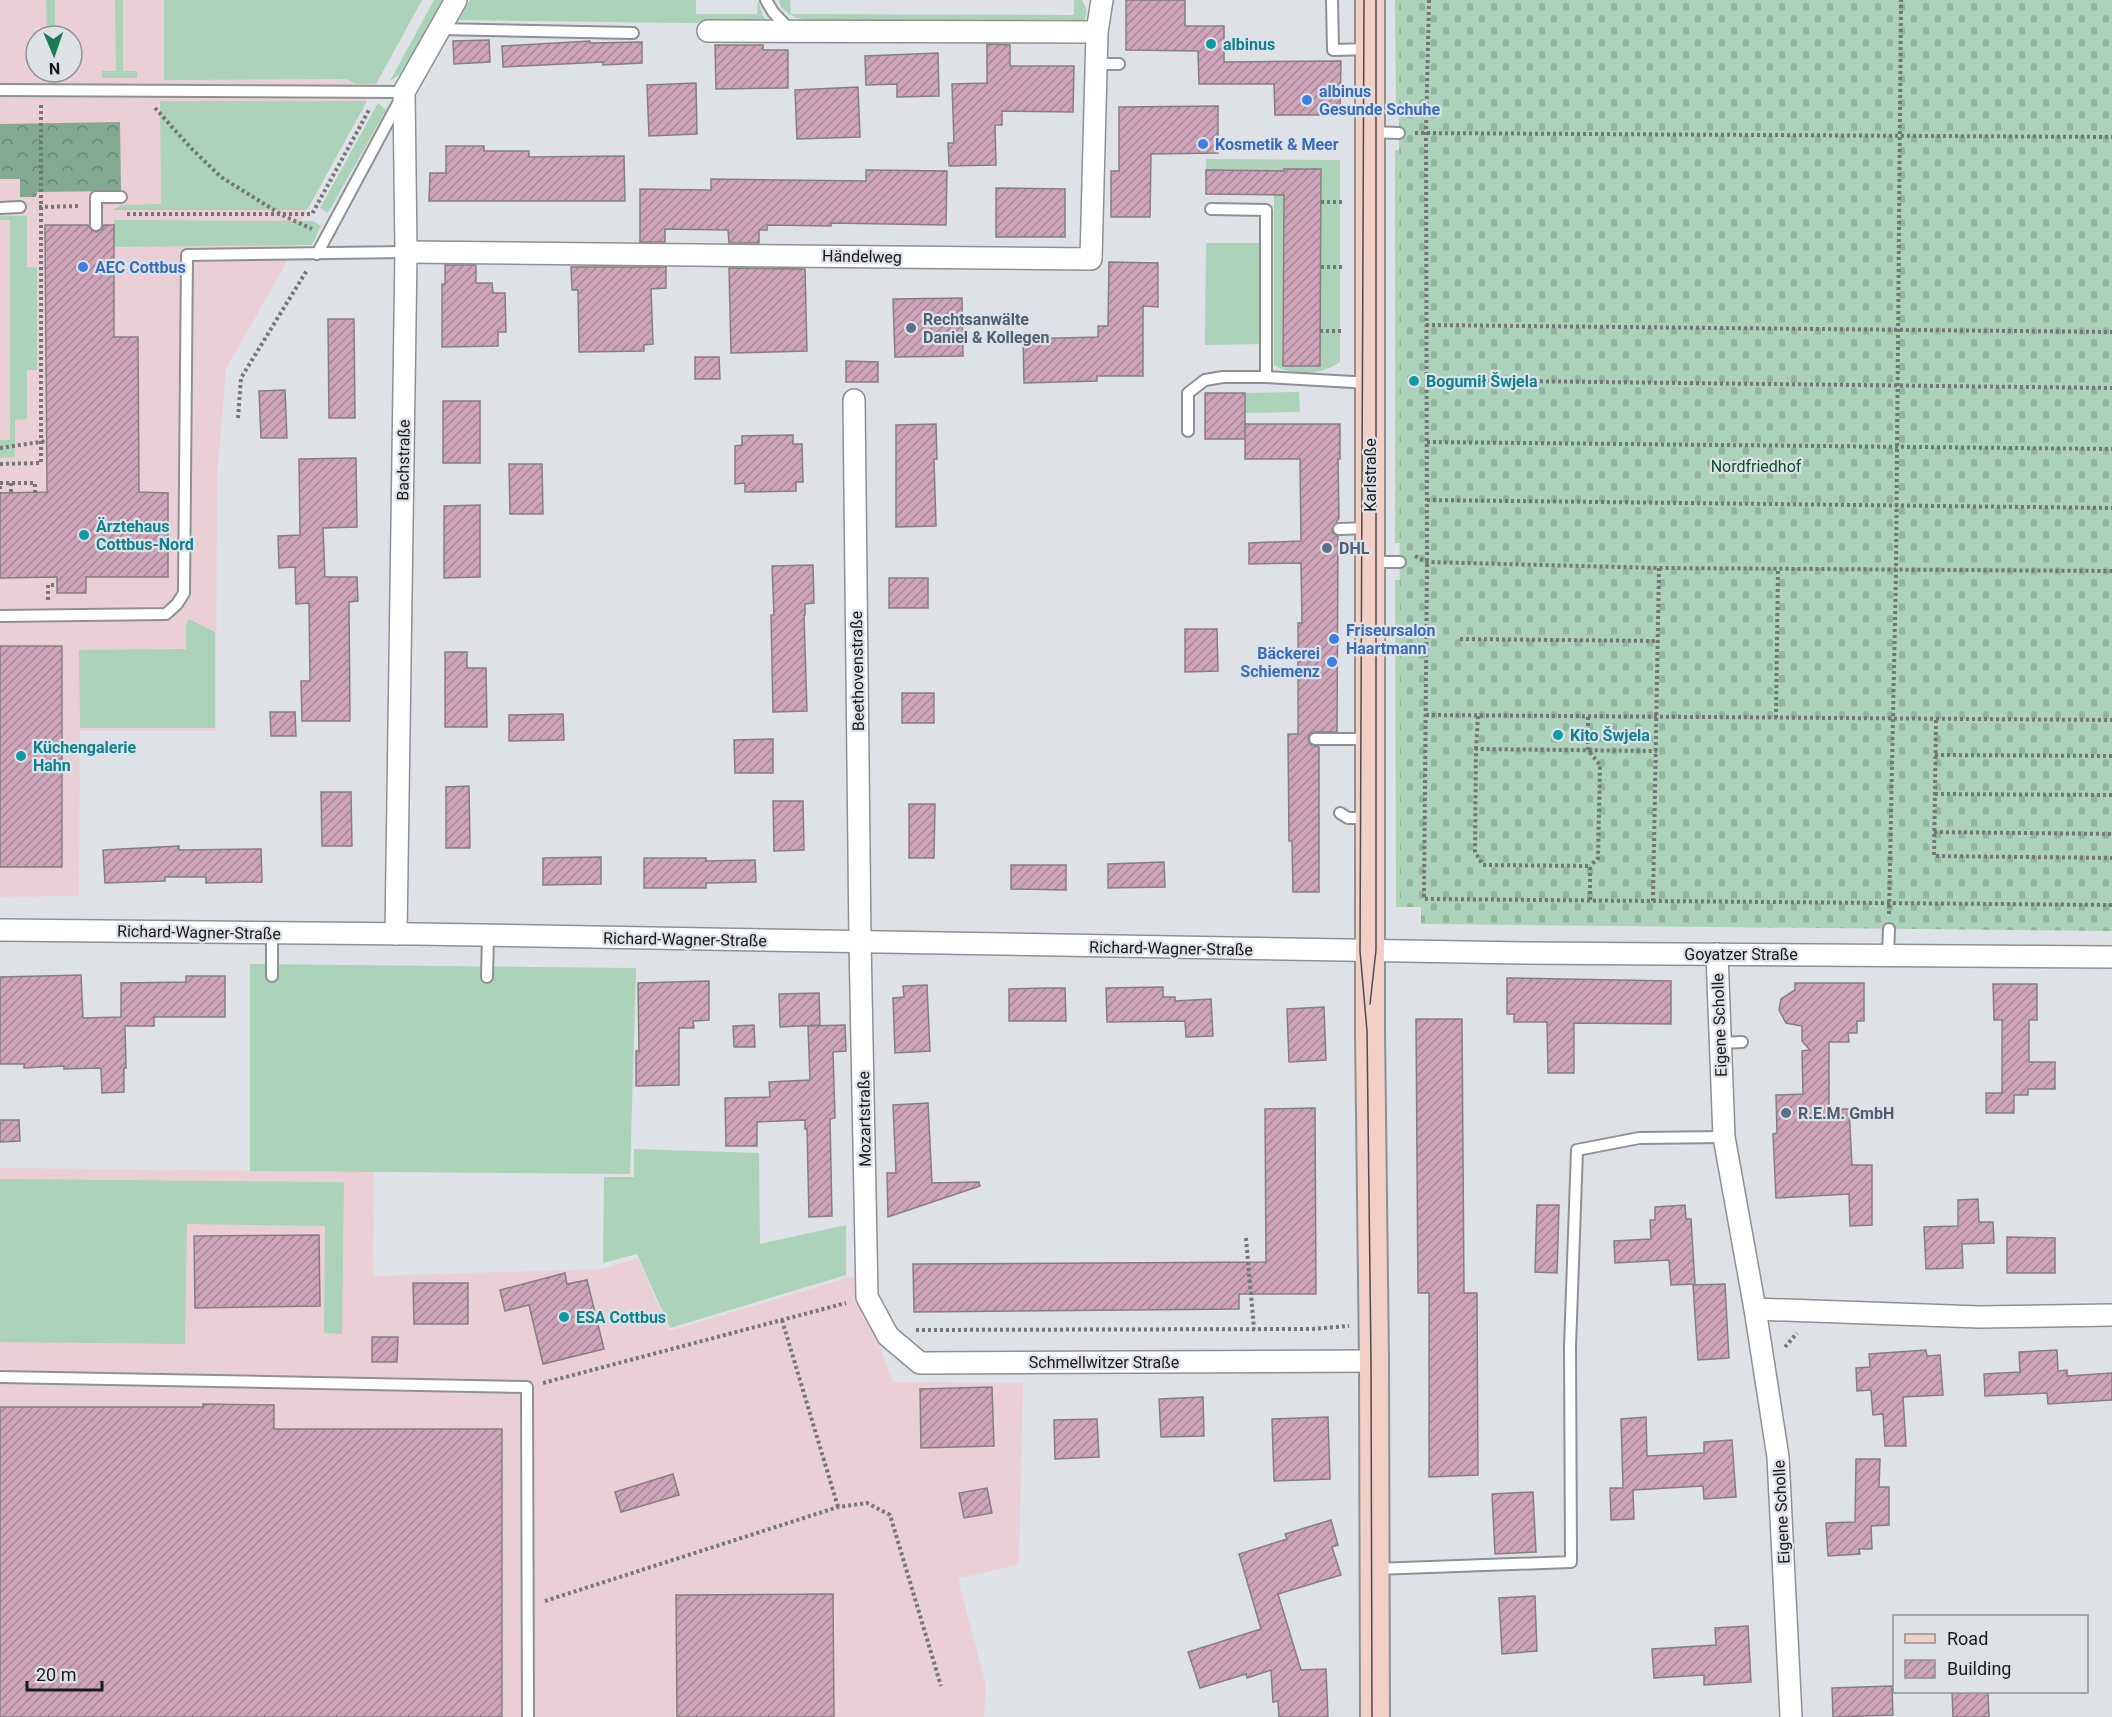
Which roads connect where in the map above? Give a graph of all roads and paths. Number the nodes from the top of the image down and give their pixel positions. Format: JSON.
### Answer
{"nodes":[{"id":1,"x":456,"y":0,"type":"edge"},
{"id":2,"x":766,"y":0,"type":"edge"},
{"id":3,"x":1102,"y":0,"type":"edge"},
{"id":4,"x":1332,"y":0,"type":"edge"},
{"id":5,"x":1370,"y":0,"type":"edge"},
{"id":6,"x":1429,"y":0,"type":"edge"},
{"id":7,"x":1901,"y":0,"type":"edge"},
{"id":8,"x":440,"y":29,"type":"junction"},
{"id":9,"x":708,"y":31,"type":"dead end"},
{"id":10,"x":791,"y":31,"type":"junction"},
{"id":11,"x":1097,"y":32,"type":"junction"},
{"id":12,"x":633,"y":33,"type":"dead end"},
{"id":13,"x":1370,"y":49,"type":"junction"},
{"id":14,"x":1096,"y":64,"type":"junction"},
{"id":15,"x":1119,"y":64,"type":"dead end"},
{"id":16,"x":41,"y":89,"type":"junction"},
{"id":17,"x":0,"y":90,"type":"edge"},
{"id":18,"x":380,"y":92,"type":"junction"},
{"id":19,"x":404,"y":92,"type":"junction"},
{"id":20,"x":151,"y":103,"type":"dead end"},
{"id":21,"x":1370,"y":132,"type":"junction"},
{"id":22,"x":1426,"y":132,"type":"junction"},
{"id":23,"x":1399,"y":133,"type":"joint"},
{"id":24,"x":1899,"y":136,"type":"junction"},
{"id":25,"x":2112,"y":137,"type":"edge"},
{"id":26,"x":121,"y":197,"type":"dead end"},
{"id":27,"x":1321,"y":202,"type":"dead end"},
{"id":28,"x":1344,"y":202,"type":"dead end"},
{"id":29,"x":20,"y":207,"type":"dead end"},
{"id":30,"x":41,"y":207,"type":"junction"},
{"id":31,"x":0,"y":208,"type":"edge"},
{"id":32,"x":1212,"y":209,"type":"dead end"},
{"id":33,"x":282,"y":214,"type":"junction"},
{"id":34,"x":96,"y":215,"type":"junction"},
{"id":35,"x":327,"y":236,"type":"junction"},
{"id":36,"x":406,"y":252,"type":"junction"},
{"id":37,"x":317,"y":254,"type":"junction"},
{"id":38,"x":1321,"y":267,"type":"dead end"},
{"id":39,"x":1344,"y":267,"type":"dead end"},
{"id":40,"x":1426,"y":325,"type":"junction"},
{"id":41,"x":1898,"y":330,"type":"junction"},
{"id":42,"x":1320,"y":331,"type":"dead end"},
{"id":43,"x":1345,"y":331,"type":"dead end"},
{"id":44,"x":2112,"y":332,"type":"edge"},
{"id":45,"x":1266,"y":377,"type":"junction"},
{"id":46,"x":1426,"y":380,"type":"junction"},
{"id":47,"x":1370,"y":383,"type":"junction"},
{"id":48,"x":1898,"y":386,"type":"junction"},
{"id":49,"x":2112,"y":388,"type":"edge"},
{"id":50,"x":855,"y":400,"type":"dead end"},
{"id":51,"x":238,"y":418,"type":"dead end"},
{"id":52,"x":1188,"y":431,"type":"dead end"},
{"id":53,"x":41,"y":441,"type":"junction"},
{"id":54,"x":47,"y":441,"type":"dead end"},
{"id":55,"x":1426,"y":442,"type":"junction"},
{"id":56,"x":1897,"y":447,"type":"junction"},
{"id":57,"x":0,"y":448,"type":"edge"},
{"id":58,"x":2112,"y":449,"type":"edge"},
{"id":59,"x":0,"y":464,"type":"edge"},
{"id":60,"x":11,"y":483,"type":"junction"},
{"id":61,"x":0,"y":484,"type":"edge"},
{"id":62,"x":0,"y":493,"type":"edge"},
{"id":63,"x":11,"y":493,"type":"dead end"},
{"id":64,"x":35,"y":493,"type":"dead end"},
{"id":65,"x":1427,"y":500,"type":"junction"},
{"id":66,"x":1896,"y":506,"type":"junction"},
{"id":67,"x":2112,"y":507,"type":"edge"},
{"id":68,"x":1370,"y":528,"type":"junction"},
{"id":69,"x":1339,"y":529,"type":"dead end"},
{"id":70,"x":1409,"y":553,"type":"dead end"},
{"id":71,"x":1370,"y":562,"type":"junction"},
{"id":72,"x":1400,"y":562,"type":"dead end"},
{"id":73,"x":1427,"y":562,"type":"junction"},
{"id":74,"x":1659,"y":568,"type":"junction"},
{"id":75,"x":1778,"y":569,"type":"junction"},
{"id":76,"x":1896,"y":570,"type":"junction"},
{"id":77,"x":2112,"y":571,"type":"edge"},
{"id":78,"x":0,"y":616,"type":"edge"},
{"id":79,"x":1460,"y":639,"type":"dead end"},
{"id":80,"x":1658,"y":641,"type":"junction"},
{"id":81,"x":1426,"y":715,"type":"junction"},
{"id":82,"x":1478,"y":716,"type":"junction"},
{"id":83,"x":1588,"y":717,"type":"junction"},
{"id":84,"x":1658,"y":717,"type":"junction"},
{"id":85,"x":1776,"y":718,"type":"junction"},
{"id":86,"x":1893,"y":719,"type":"junction"},
{"id":87,"x":1936,"y":719,"type":"junction"},
{"id":88,"x":2112,"y":720,"type":"edge"},
{"id":89,"x":1316,"y":739,"type":"dead end"},
{"id":90,"x":1370,"y":739,"type":"junction"},
{"id":91,"x":1476,"y":749,"type":"junction"},
{"id":92,"x":1588,"y":750,"type":"junction"},
{"id":93,"x":1657,"y":751,"type":"junction"},
{"id":94,"x":1935,"y":755,"type":"junction"},
{"id":95,"x":2112,"y":756,"type":"edge"},
{"id":96,"x":1935,"y":794,"type":"junction"},
{"id":97,"x":2112,"y":795,"type":"edge"},
{"id":98,"x":1934,"y":832,"type":"junction"},
{"id":99,"x":2112,"y":834,"type":"edge"},
{"id":100,"x":2112,"y":858,"type":"edge"},
{"id":101,"x":1590,"y":866,"type":"junction"},
{"id":102,"x":1590,"y":900,"type":"junction"},
{"id":103,"x":1653,"y":901,"type":"junction"},
{"id":104,"x":1889,"y":903,"type":"junction"},
{"id":105,"x":2112,"y":905,"type":"edge"},
{"id":106,"x":1888,"y":929,"type":"joint"},
{"id":107,"x":0,"y":930,"type":"edge"},
{"id":108,"x":272,"y":933,"type":"junction"},
{"id":109,"x":396,"y":934,"type":"junction"},
{"id":110,"x":488,"y":936,"type":"junction"},
{"id":111,"x":860,"y":942,"type":"junction"},
{"id":112,"x":1370,"y":951,"type":"junction"},
{"id":113,"x":1717,"y":954,"type":"junction"},
{"id":114,"x":1888,"y":955,"type":"junction"},
{"id":115,"x":2112,"y":957,"type":"edge"},
{"id":116,"x":272,"y":976,"type":"dead end"},
{"id":117,"x":488,"y":977,"type":"dead end"},
{"id":118,"x":1742,"y":1042,"type":"dead end"},
{"id":119,"x":1720,"y":1043,"type":"junction"},
{"id":120,"x":1724,"y":1137,"type":"junction"},
{"id":121,"x":1246,"y":1238,"type":"dead end"},
{"id":122,"x":867,"y":1297,"type":"junction"},
{"id":123,"x":1755,"y":1309,"type":"junction"},
{"id":124,"x":2112,"y":1316,"type":"edge"},
{"id":125,"x":782,"y":1320,"type":"junction"},
{"id":126,"x":1374,"y":1326,"type":"junction"},
{"id":127,"x":1803,"y":1326,"type":"dead end"},
{"id":128,"x":1254,"y":1329,"type":"junction"},
{"id":129,"x":886,"y":1330,"type":"junction"},
{"id":130,"x":1786,"y":1356,"type":"dead end"},
{"id":131,"x":1374,"y":1361,"type":"junction"},
{"id":132,"x":0,"y":1377,"type":"edge"},
{"id":133,"x":527,"y":1387,"type":"junction"},
{"id":134,"x":838,"y":1507,"type":"junction"},
{"id":135,"x":1375,"y":1569,"type":"junction"},
{"id":136,"x":527,"y":1607,"type":"junction"},
{"id":137,"x":941,"y":1686,"type":"dead end"},
{"id":138,"x":528,"y":1717,"type":"edge"},
{"id":139,"x":1375,"y":1717,"type":"edge"},
{"id":140,"x":1791,"y":1717,"type":"edge"}],
"edges":[{"from":1,"to":8,"type":"street"},
{"from":2,"to":10,"type":"lane"},
{"from":3,"to":11,"type":"street","name":"Händelweg"},
{"from":4,"to":13,"type":"lane"},
{"from":5,"to":13,"type":"street","name":"Karlstraße"},
{"from":6,"to":22,"type":"path"},
{"from":7,"to":24,"type":"path"},
{"from":8,"to":12,"type":"lane"},
{"from":8,"to":19,"type":"street"},
{"from":9,"to":10,"type":"street"},
{"from":10,"to":11,"type":"street"},
{"from":11,"to":14,"type":"street","name":"Händelweg"},
{"from":13,"to":21,"type":"street","name":"Karlstraße"},
{"from":14,"to":15,"type":"lane"},
{"from":14,"to":36,"type":"street","name":"Händelweg"},
{"from":16,"to":17,"type":"lane"},
{"from":16,"to":18,"type":"lane"},
{"from":16,"to":30,"type":"path"},
{"from":18,"to":19,"type":"lane"},
{"from":18,"to":33,"type":"path"},
{"from":19,"to":35,"type":"lane"},
{"from":19,"to":36,"type":"street","name":"Bachstraße"},
{"from":20,"to":33,"type":"path"},
{"from":21,"to":23,"type":"lane"},
{"from":21,"to":47,"type":"street","name":"Karlstraße"},
{"from":22,"to":23,"type":"path"},
{"from":22,"to":24,"type":"path"},
{"from":22,"to":40,"type":"path"},
{"from":24,"to":25,"type":"path"},
{"from":24,"to":41,"type":"path"},
{"from":26,"to":34,"type":"lane"},
{"from":27,"to":28,"type":"path"},
{"from":29,"to":31,"type":"lane"},
{"from":30,"to":34,"type":"path"},
{"from":30,"to":53,"type":"path"},
{"from":32,"to":45,"type":"lane"},
{"from":33,"to":34,"type":"path"},
{"from":33,"to":35,"type":"path"},
{"from":35,"to":37,"type":"lane"},
{"from":36,"to":37,"type":"lane"},
{"from":36,"to":109,"type":"street","name":"Bachstraße"},
{"from":37,"to":51,"type":"path"},
{"from":37,"to":78,"type":"lane"},
{"from":38,"to":39,"type":"path"},
{"from":40,"to":41,"type":"path"},
{"from":40,"to":46,"type":"path"},
{"from":41,"to":44,"type":"path"},
{"from":41,"to":48,"type":"path"},
{"from":42,"to":43,"type":"path"},
{"from":45,"to":47,"type":"lane"},
{"from":45,"to":52,"type":"lane"},
{"from":46,"to":48,"type":"path"},
{"from":46,"to":55,"type":"path"},
{"from":47,"to":68,"type":"street","name":"Karlstraße"},
{"from":48,"to":49,"type":"path"},
{"from":48,"to":56,"type":"path"},
{"from":50,"to":111,"type":"street","name":"Beethovenstraße"},
{"from":53,"to":54,"type":"path"},
{"from":53,"to":57,"type":"path"},
{"from":53,"to":59,"type":"path"},
{"from":55,"to":56,"type":"path"},
{"from":55,"to":65,"type":"path"},
{"from":56,"to":58,"type":"path"},
{"from":56,"to":66,"type":"path"},
{"from":60,"to":61,"type":"path"},
{"from":60,"to":63,"type":"path"},
{"from":60,"to":64,"type":"path"},
{"from":61,"to":62,"type":"path"},
{"from":65,"to":66,"type":"path"},
{"from":65,"to":73,"type":"path"},
{"from":66,"to":67,"type":"path"},
{"from":66,"to":76,"type":"path"},
{"from":68,"to":69,"type":"lane"},
{"from":68,"to":71,"type":"street","name":"Karlstraße"},
{"from":70,"to":73,"type":"path"},
{"from":71,"to":72,"type":"lane"},
{"from":71,"to":90,"type":"street","name":"Karlstraße"},
{"from":73,"to":74,"type":"path"},
{"from":73,"to":81,"type":"path"},
{"from":74,"to":75,"type":"path"},
{"from":74,"to":80,"type":"path"},
{"from":75,"to":76,"type":"path"},
{"from":75,"to":85,"type":"path"},
{"from":76,"to":77,"type":"path"},
{"from":76,"to":86,"type":"path"},
{"from":79,"to":80,"type":"path"},
{"from":80,"to":84,"type":"path"},
{"from":81,"to":82,"type":"path"},
{"from":81,"to":102,"type":"path"},
{"from":82,"to":83,"type":"path"},
{"from":82,"to":91,"type":"path"},
{"from":83,"to":84,"type":"path"},
{"from":83,"to":92,"type":"path"},
{"from":84,"to":85,"type":"path"},
{"from":84,"to":93,"type":"path"},
{"from":85,"to":86,"type":"path"},
{"from":86,"to":87,"type":"path"},
{"from":86,"to":104,"type":"path"},
{"from":87,"to":88,"type":"path"},
{"from":87,"to":94,"type":"path"},
{"from":89,"to":90,"type":"lane"},
{"from":90,"to":112,"type":"street","name":"Karlstraße"},
{"from":91,"to":92,"type":"path"},
{"from":91,"to":101,"type":"path"},
{"from":92,"to":93,"type":"path"},
{"from":92,"to":101,"type":"path"},
{"from":93,"to":103,"type":"path"},
{"from":94,"to":95,"type":"path"},
{"from":94,"to":96,"type":"path"},
{"from":96,"to":97,"type":"path"},
{"from":96,"to":98,"type":"path"},
{"from":98,"to":99,"type":"path"},
{"from":98,"to":100,"type":"path"},
{"from":101,"to":102,"type":"path"},
{"from":102,"to":103,"type":"path"},
{"from":103,"to":104,"type":"path"},
{"from":104,"to":105,"type":"path"},
{"from":104,"to":106,"type":"path"},
{"from":106,"to":114,"type":"lane"},
{"from":107,"to":108,"type":"street","name":"Richard-Wagner-Straße"},
{"from":108,"to":109,"type":"street","name":"Richard-Wagner-Straße"},
{"from":108,"to":116,"type":"lane"},
{"from":109,"to":110,"type":"street","name":"Richard-Wagner-Straße"},
{"from":110,"to":111,"type":"street","name":"Richard-Wagner-Straße"},
{"from":110,"to":117,"type":"lane"},
{"from":111,"to":112,"type":"street","name":"Richard-Wagner-Straße"},
{"from":111,"to":122,"type":"street","name":"Mozartstraße"},
{"from":112,"to":113,"type":"street","name":"Goyatzer Straße"},
{"from":112,"to":126,"type":"street"},
{"from":113,"to":114,"type":"street","name":"Goyatzer Straße"},
{"from":113,"to":119,"type":"street","name":"Eigene Scholle"},
{"from":114,"to":115,"type":"street","name":"Goyatzer Straße"},
{"from":118,"to":119,"type":"lane"},
{"from":119,"to":120,"type":"street","name":"Eigene Scholle"},
{"from":120,"to":123,"type":"street","name":"Eigene Scholle"},
{"from":120,"to":135,"type":"lane"},
{"from":121,"to":128,"type":"path"},
{"from":122,"to":125,"type":"path"},
{"from":122,"to":129,"type":"street","name":"Schmellwitzer Straße"},
{"from":123,"to":124,"type":"street"},
{"from":123,"to":140,"type":"street","name":"Eigene Scholle"},
{"from":125,"to":133,"type":"path"},
{"from":125,"to":134,"type":"path"},
{"from":126,"to":128,"type":"path"},
{"from":126,"to":131,"type":"street"},
{"from":127,"to":130,"type":"path"},
{"from":128,"to":129,"type":"path"},
{"from":129,"to":131,"type":"street","name":"Schmellwitzer Straße"},
{"from":131,"to":135,"type":"street"},
{"from":132,"to":133,"type":"lane"},
{"from":133,"to":136,"type":"lane"},
{"from":134,"to":136,"type":"path"},
{"from":134,"to":137,"type":"path"},
{"from":135,"to":139,"type":"street"},
{"from":136,"to":138,"type":"lane"}]}
